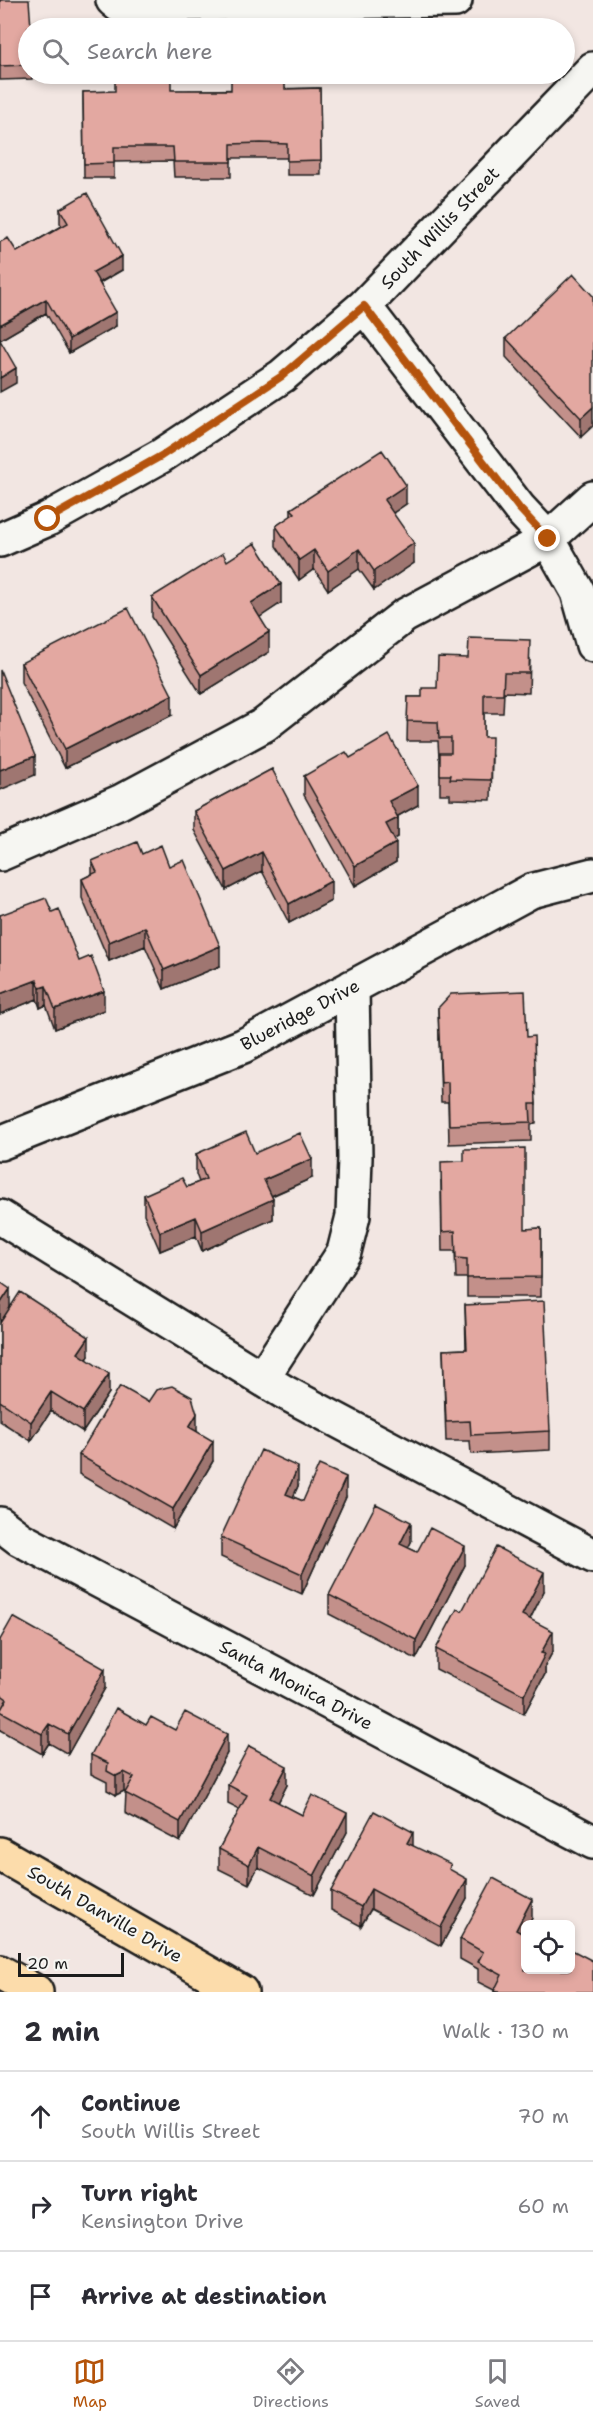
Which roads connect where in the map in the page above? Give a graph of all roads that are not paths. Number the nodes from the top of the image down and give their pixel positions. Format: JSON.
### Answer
{"nodes":[{"id":1,"x":113,"y":0,"type":"edge"},
{"id":2,"x":454,"y":0,"type":"edge"},
{"id":3,"x":593,"y":69,"type":"edge"},
{"id":4,"x":364,"y":306,"type":"junction"},
{"id":5,"x":593,"y":498,"type":"edge"},
{"id":6,"x":548,"y":539,"type":"junction"},
{"id":7,"x":0,"y":540,"type":"edge"},
{"id":8,"x":593,"y":645,"type":"edge"},
{"id":9,"x":0,"y":854,"type":"edge"},
{"id":10,"x":593,"y":875,"type":"edge"},
{"id":11,"x":352,"y":987,"type":"junction"},
{"id":12,"x":0,"y":1143,"type":"edge"},
{"id":13,"x":0,"y":1217,"type":"edge"},
{"id":14,"x":262,"y":1378,"type":"junction"},
{"id":15,"x":0,"y":1524,"type":"edge"},
{"id":16,"x":593,"y":1556,"type":"edge"},
{"id":17,"x":593,"y":1842,"type":"edge"},
{"id":18,"x":0,"y":1854,"type":"edge"},
{"id":19,"x":0,"y":1972,"type":"edge"},
{"id":20,"x":36,"y":1992,"type":"edge"},
{"id":21,"x":241,"y":1992,"type":"edge"}],
"edges":[{"from":1,"to":2,"type":"street"},
{"from":3,"to":4,"type":"street","name":"South Willis Street"},
{"from":4,"to":6,"type":"street"},
{"from":4,"to":7,"type":"street","name":"South Willis Street"},
{"from":5,"to":6,"type":"street"},
{"from":6,"to":8,"type":"street"},
{"from":6,"to":9,"type":"street"},
{"from":10,"to":11,"type":"street","name":"Blueridge Drive"},
{"from":11,"to":12,"type":"street","name":"Blueridge Drive"},
{"from":11,"to":14,"type":"street"},
{"from":13,"to":14,"type":"street"},
{"from":14,"to":16,"type":"street"},
{"from":15,"to":17,"type":"street","name":"Santa Monica Drive"},
{"from":18,"to":21,"type":"main road","name":"South Danville Drive"},
{"from":19,"to":20,"type":"main road"}]}
